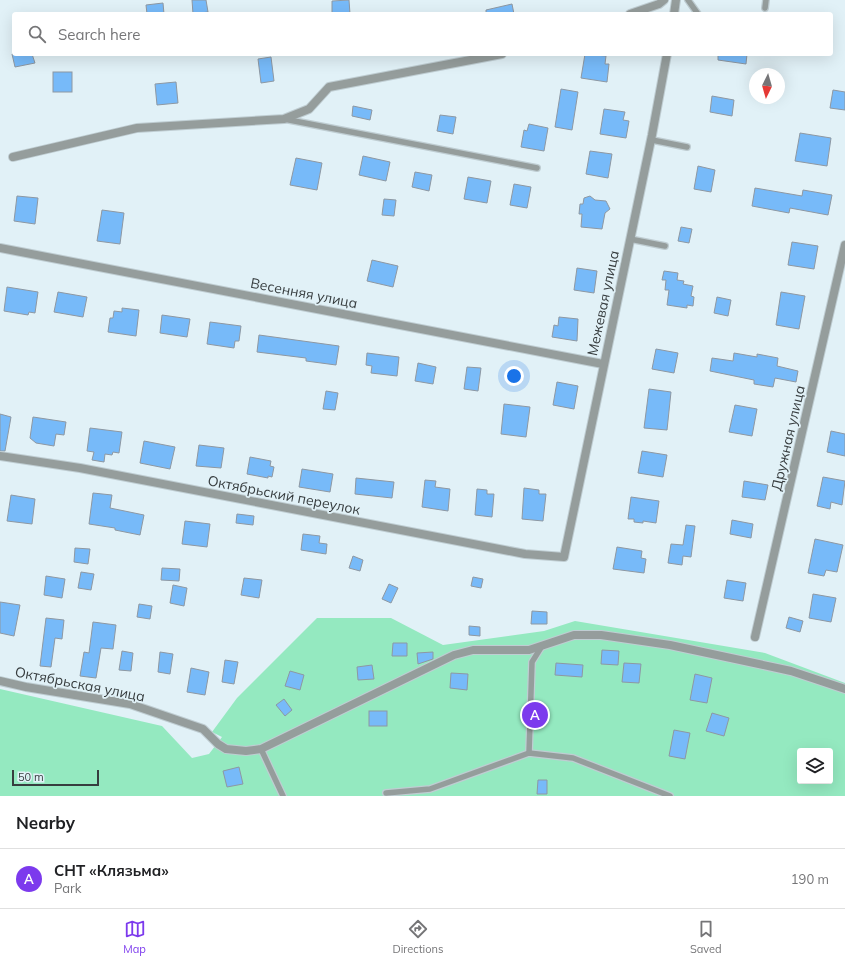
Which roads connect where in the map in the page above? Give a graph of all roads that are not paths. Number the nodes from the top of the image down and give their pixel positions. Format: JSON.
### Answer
{"nodes":[{"id":1,"x":664,"y":0,"type":"edge"},
{"id":2,"x":676,"y":0,"type":"edge"},
{"id":3,"x":688,"y":0,"type":"edge"},
{"id":4,"x":766,"y":0,"type":"edge"},
{"id":5,"x":765,"y":8,"type":"dead end"},
{"id":6,"x":636,"y":12,"type":"edge"},
{"id":7,"x":674,"y":12,"type":"edge"},
{"id":8,"x":697,"y":12,"type":"edge"},
{"id":9,"x":492,"y":56,"type":"edge"},
{"id":10,"x":667,"y":56,"type":"edge"},
{"id":11,"x":284,"y":119,"type":"junction"},
{"id":12,"x":652,"y":140,"type":"junction"},
{"id":13,"x":687,"y":147,"type":"dead end"},
{"id":14,"x":13,"y":157,"type":"dead end"},
{"id":15,"x":537,"y":168,"type":"dead end"},
{"id":16,"x":630,"y":238,"type":"junction"},
{"id":17,"x":845,"y":245,"type":"edge"},
{"id":18,"x":665,"y":246,"type":"dead end"},
{"id":19,"x":0,"y":248,"type":"edge"},
{"id":20,"x":603,"y":364,"type":"junction"},
{"id":21,"x":0,"y":456,"type":"edge"},
{"id":22,"x":564,"y":557,"type":"joint"},
{"id":23,"x":755,"y":637,"type":"dead end"},
{"id":24,"x":542,"y":646,"type":"junction"},
{"id":25,"x":0,"y":681,"type":"edge"},
{"id":26,"x":845,"y":689,"type":"edge"},
{"id":27,"x":261,"y":749,"type":"junction"},
{"id":28,"x":529,"y":753,"type":"junction"},
{"id":29,"x":386,"y":793,"type":"dead end"},
{"id":30,"x":283,"y":796,"type":"edge"},
{"id":31,"x":670,"y":796,"type":"edge"}],
"edges":[{"from":1,"to":6,"type":"street"},
{"from":2,"to":7,"type":"street"},
{"from":3,"to":8,"type":"lane"},
{"from":4,"to":5,"type":"lane"},
{"from":9,"to":11,"type":"street"},
{"from":10,"to":12,"type":"street","name":"Межевая улица"},
{"from":11,"to":14,"type":"street"},
{"from":11,"to":15,"type":"lane"},
{"from":12,"to":13,"type":"lane"},
{"from":12,"to":16,"type":"street","name":"Межевая улица"},
{"from":16,"to":18,"type":"lane"},
{"from":16,"to":20,"type":"street","name":"Межевая улица"},
{"from":17,"to":23,"type":"street","name":"Дружная улица"},
{"from":19,"to":20,"type":"street","name":"Весенняя улица"},
{"from":20,"to":22,"type":"street","name":"Межевая улица"},
{"from":21,"to":22,"type":"street","name":"Октябрьский переулок"},
{"from":24,"to":26,"type":"street"},
{"from":24,"to":27,"type":"street"},
{"from":24,"to":28,"type":"lane"},
{"from":25,"to":27,"type":"street","name":"Октябрьская улица"},
{"from":27,"to":30,"type":"lane"},
{"from":28,"to":29,"type":"lane"},
{"from":28,"to":31,"type":"lane"}]}
